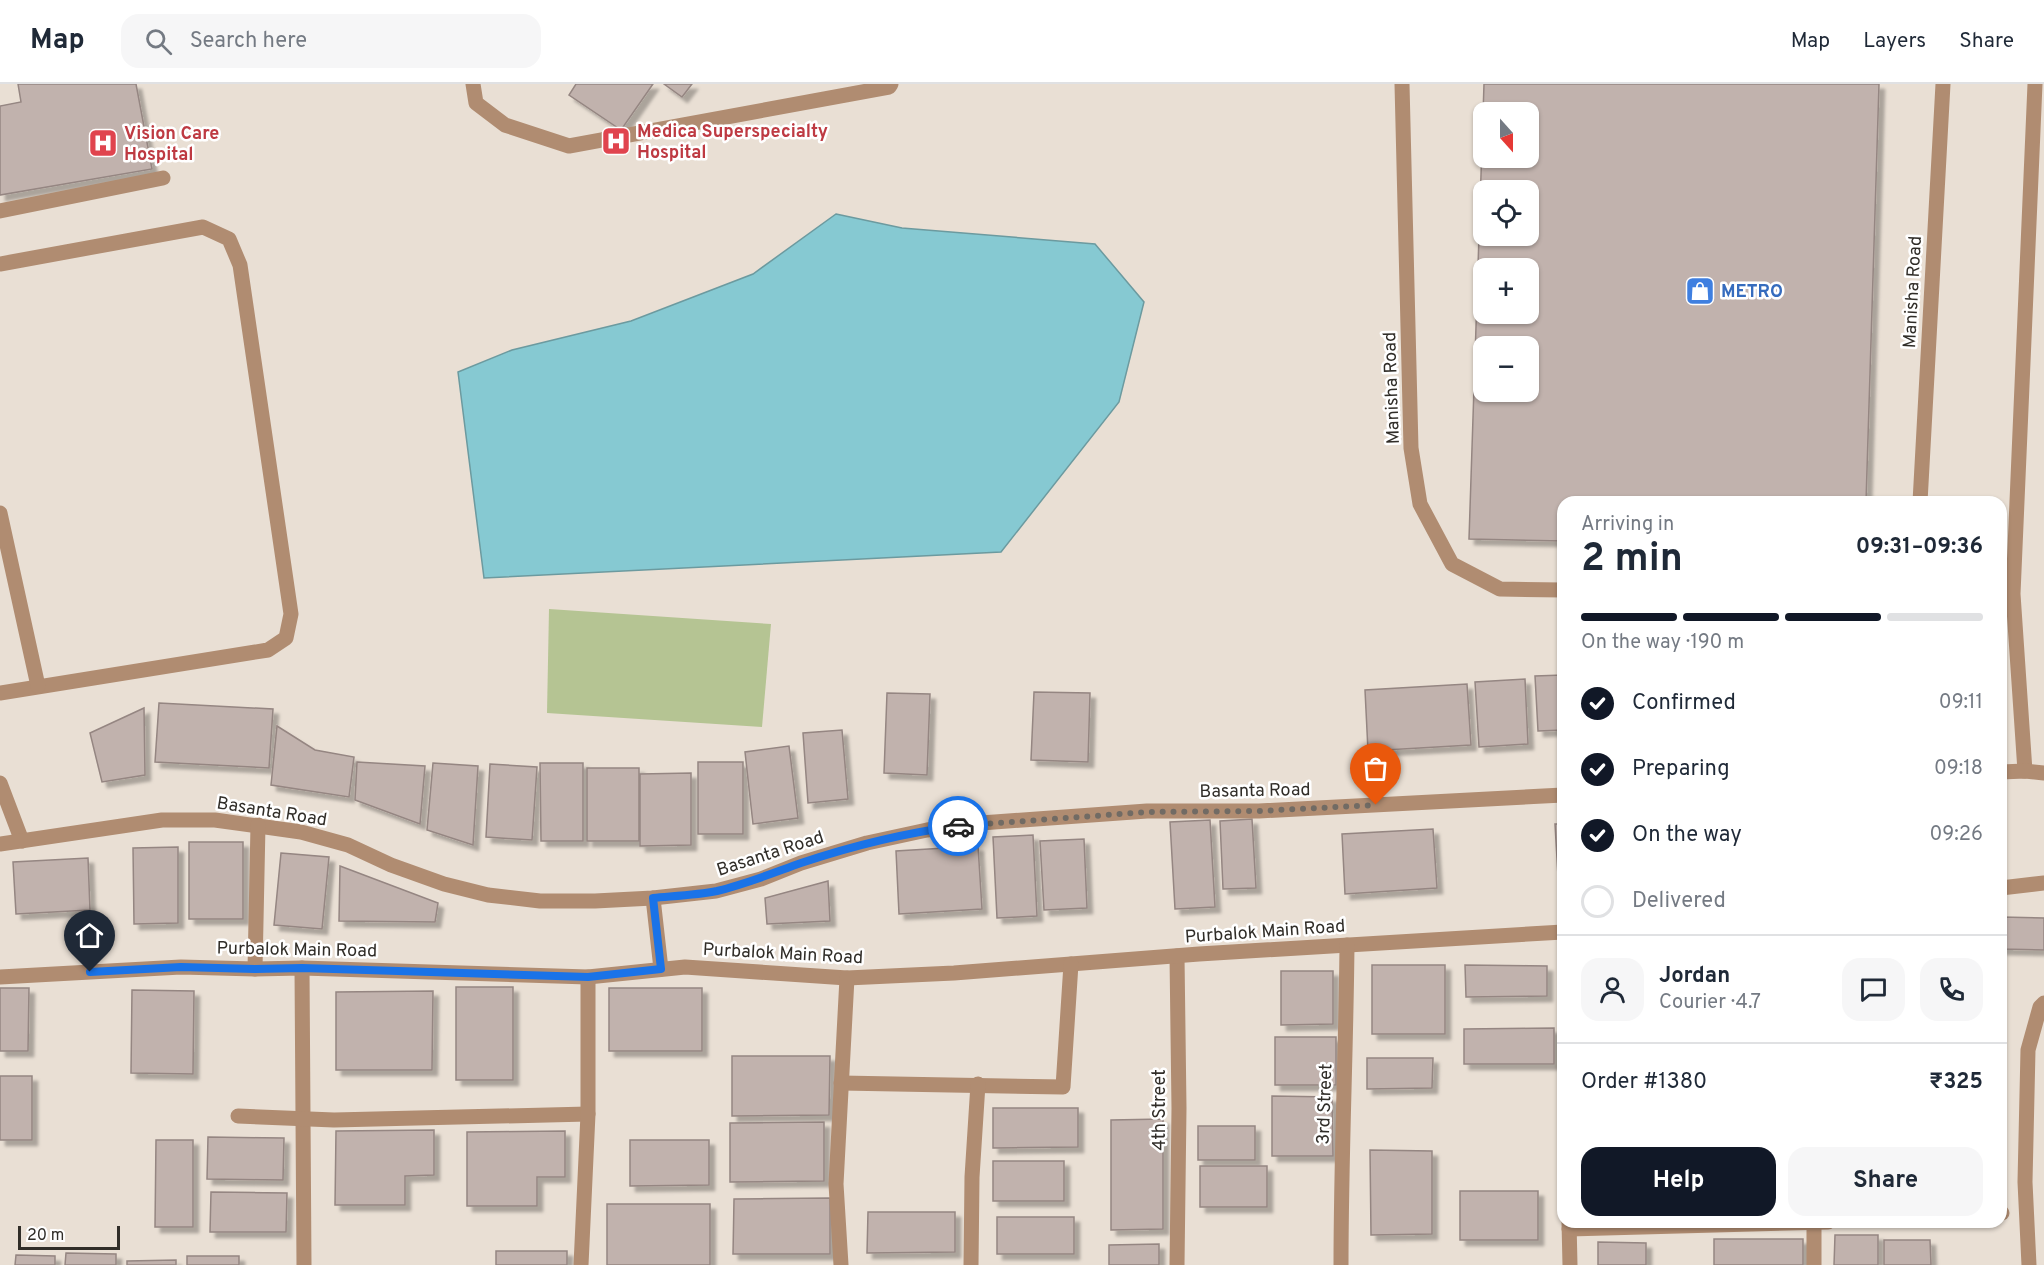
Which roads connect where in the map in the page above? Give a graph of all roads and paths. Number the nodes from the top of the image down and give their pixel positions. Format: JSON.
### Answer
{"nodes":[{"id":1,"x":473,"y":84,"type":"edge"},
{"id":2,"x":891,"y":84,"type":"edge"},
{"id":3,"x":1402,"y":84,"type":"edge"},
{"id":4,"x":1943,"y":84,"type":"edge"},
{"id":5,"x":2036,"y":84,"type":"edge"},
{"id":6,"x":163,"y":178,"type":"dead end"},
{"id":7,"x":0,"y":211,"type":"edge"},
{"id":8,"x":0,"y":264,"type":"edge"},
{"id":9,"x":1920,"y":496,"type":"edge"},
{"id":10,"x":0,"y":513,"type":"edge"},
{"id":11,"x":1557,"y":590,"type":"edge"},
{"id":12,"x":2007,"y":594,"type":"edge"},
{"id":13,"x":38,"y":686,"type":"junction"},
{"id":14,"x":0,"y":693,"type":"edge"},
{"id":15,"x":2025,"y":771,"type":"junction"},
{"id":16,"x":2007,"y":772,"type":"edge"},
{"id":17,"x":2044,"y":772,"type":"edge"},
{"id":18,"x":0,"y":783,"type":"edge"},
{"id":19,"x":1557,"y":795,"type":"edge"},
{"id":20,"x":258,"y":825,"type":"junction"},
{"id":21,"x":22,"y":841,"type":"junction"},
{"id":22,"x":0,"y":844,"type":"edge"},
{"id":23,"x":2044,"y":883,"type":"edge"},
{"id":24,"x":2007,"y":887,"type":"edge"},
{"id":25,"x":653,"y":898,"type":"junction"},
{"id":26,"x":1557,"y":932,"type":"edge"},
{"id":27,"x":1347,"y":945,"type":"junction"},
{"id":28,"x":1177,"y":956,"type":"junction"},
{"id":29,"x":1071,"y":964,"type":"junction"},
{"id":30,"x":302,"y":968,"type":"junction"},
{"id":31,"x":255,"y":969,"type":"junction"},
{"id":32,"x":661,"y":969,"type":"junction"},
{"id":33,"x":0,"y":977,"type":"edge"},
{"id":34,"x":588,"y":977,"type":"junction"},
{"id":35,"x":848,"y":978,"type":"junction"},
{"id":36,"x":2044,"y":1003,"type":"edge"},
{"id":37,"x":841,"y":1083,"type":"junction"},
{"id":38,"x":978,"y":1084,"type":"junction"},
{"id":39,"x":588,"y":1114,"type":"junction"},
{"id":40,"x":238,"y":1116,"type":"dead end"},
{"id":41,"x":303,"y":1118,"type":"junction"},
{"id":42,"x":1569,"y":1228,"type":"edge"},
{"id":43,"x":1814,"y":1228,"type":"edge"},
{"id":44,"x":304,"y":1265,"type":"edge"},
{"id":45,"x":581,"y":1265,"type":"edge"},
{"id":46,"x":841,"y":1265,"type":"edge"},
{"id":47,"x":971,"y":1265,"type":"edge"},
{"id":48,"x":1177,"y":1265,"type":"edge"},
{"id":49,"x":1341,"y":1265,"type":"edge"},
{"id":50,"x":1570,"y":1265,"type":"edge"},
{"id":51,"x":1814,"y":1265,"type":"edge"},
{"id":52,"x":2029,"y":1265,"type":"edge"}],
"edges":[{"from":1,"to":2,"type":"street"},
{"from":3,"to":11,"type":"street","name":"Manisha Road"},
{"from":4,"to":9,"type":"street","name":"Manisha Road"},
{"from":5,"to":12,"type":"street"},
{"from":6,"to":7,"type":"street"},
{"from":8,"to":13,"type":"street"},
{"from":10,"to":13,"type":"street"},
{"from":12,"to":15,"type":"street"},
{"from":13,"to":14,"type":"street"},
{"from":15,"to":16,"type":"street"},
{"from":15,"to":17,"type":"street"},
{"from":18,"to":21,"type":"street"},
{"from":19,"to":25,"type":"street","name":"Basanta Road"},
{"from":20,"to":21,"type":"street","name":"Basanta Road"},
{"from":20,"to":25,"type":"street","name":"Basanta Road"},
{"from":20,"to":31,"type":"street"},
{"from":21,"to":22,"type":"street","name":"Basanta Road"},
{"from":23,"to":24,"type":"street"},
{"from":25,"to":32,"type":"street"},
{"from":26,"to":27,"type":"street","name":"Purbalok Main Road"},
{"from":27,"to":28,"type":"street","name":"Purbalok Main Road"},
{"from":27,"to":49,"type":"street","name":"3rd Street"},
{"from":28,"to":29,"type":"street","name":"Purbalok Main Road"},
{"from":28,"to":48,"type":"street","name":"4th Street"},
{"from":29,"to":35,"type":"street","name":"Purbalok Main Road"},
{"from":29,"to":38,"type":"street"},
{"from":30,"to":31,"type":"street","name":"Purbalok Main Road"},
{"from":30,"to":34,"type":"street","name":"Purbalok Main Road"},
{"from":30,"to":41,"type":"street"},
{"from":31,"to":33,"type":"street","name":"Purbalok Main Road"},
{"from":32,"to":34,"type":"street","name":"Purbalok Main Road"},
{"from":32,"to":35,"type":"street","name":"Purbalok Main Road"},
{"from":34,"to":39,"type":"street"},
{"from":35,"to":37,"type":"street"},
{"from":36,"to":52,"type":"street"},
{"from":37,"to":38,"type":"street"},
{"from":37,"to":46,"type":"street"},
{"from":38,"to":47,"type":"street"},
{"from":39,"to":41,"type":"street"},
{"from":39,"to":45,"type":"street"},
{"from":40,"to":41,"type":"street"},
{"from":41,"to":44,"type":"street"},
{"from":42,"to":50,"type":"street"},
{"from":43,"to":51,"type":"street"}]}
